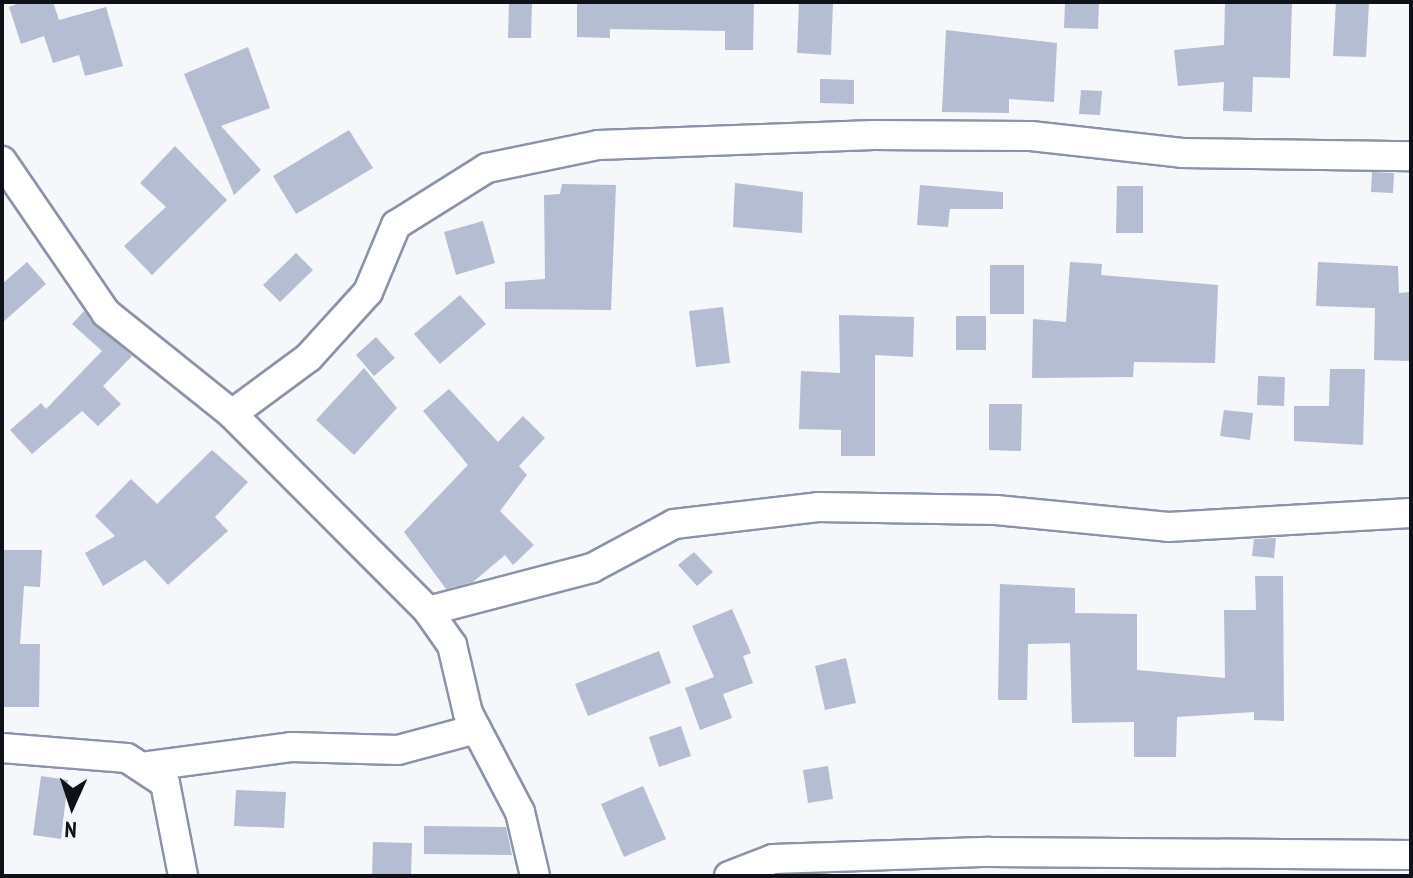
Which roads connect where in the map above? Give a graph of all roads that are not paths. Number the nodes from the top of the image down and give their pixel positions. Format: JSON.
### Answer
{"nodes":[{"id":1,"x":1411,"y":156,"type":"edge"},
{"id":2,"x":2,"y":161,"type":"edge"},
{"id":3,"x":232,"y":414,"type":"junction"},
{"id":4,"x":1411,"y":513,"type":"edge"},
{"id":5,"x":428,"y":611,"type":"junction"},
{"id":6,"x":476,"y":729,"type":"junction"},
{"id":7,"x":2,"y":748,"type":"edge"},
{"id":8,"x":142,"y":767,"type":"junction"},
{"id":9,"x":1411,"y":855,"type":"edge"},
{"id":10,"x":183,"y":876,"type":"edge"},
{"id":11,"x":535,"y":876,"type":"edge"},
{"id":12,"x":729,"y":876,"type":"edge"}],
"edges":[{"from":1,"to":3,"type":"street"},
{"from":2,"to":3,"type":"street"},
{"from":3,"to":5,"type":"street"},
{"from":4,"to":5,"type":"street"},
{"from":5,"to":6,"type":"street"},
{"from":6,"to":8,"type":"street"},
{"from":6,"to":11,"type":"street"},
{"from":7,"to":8,"type":"street"},
{"from":8,"to":10,"type":"street"},
{"from":9,"to":12,"type":"street"}]}
